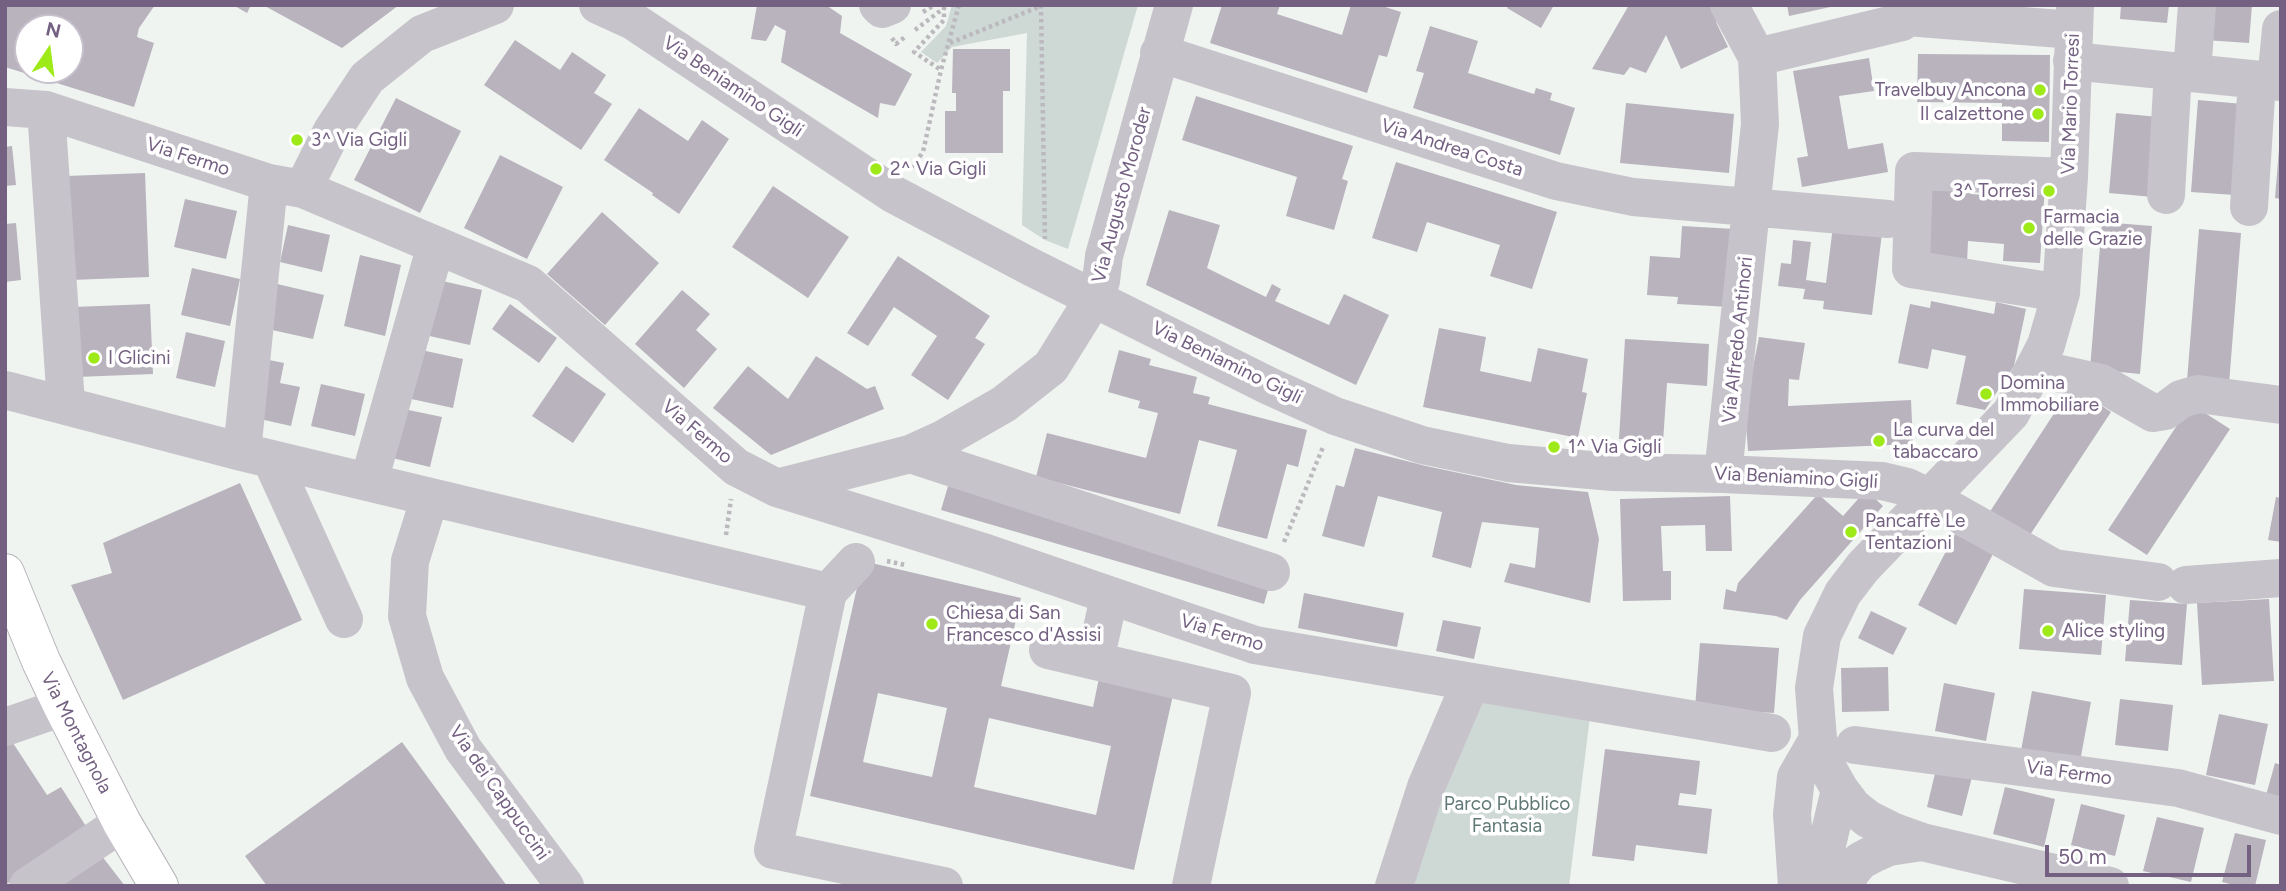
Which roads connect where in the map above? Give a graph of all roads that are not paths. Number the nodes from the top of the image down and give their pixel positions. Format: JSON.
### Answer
{"nodes":[{"id":1,"x":495,"y":5,"type":"edge"},
{"id":2,"x":598,"y":5,"type":"edge"},
{"id":3,"x":1174,"y":5,"type":"edge"},
{"id":4,"x":1729,"y":5,"type":"edge"},
{"id":5,"x":2197,"y":5,"type":"edge"},
{"id":6,"x":635,"y":13,"type":"edge"},
{"id":7,"x":1911,"y":14,"type":"edge"},
{"id":8,"x":2281,"y":29,"type":"edge"},
{"id":9,"x":2074,"y":32,"type":"edge"},
{"id":10,"x":1159,"y":53,"type":"junction"},
{"id":11,"x":1757,"y":57,"type":"junction"},
{"id":12,"x":2183,"y":72,"type":"junction"},
{"id":13,"x":2271,"y":81,"type":"edge"},
{"id":14,"x":5,"y":107,"type":"edge"},
{"id":15,"x":46,"y":110,"type":"junction"},
{"id":16,"x":2069,"y":177,"type":"junction"},
{"id":17,"x":286,"y":186,"type":"junction"},
{"id":18,"x":2166,"y":195,"type":"dead end"},
{"id":19,"x":2249,"y":206,"type":"dead end"},
{"id":20,"x":1752,"y":207,"type":"junction"},
{"id":21,"x":1888,"y":219,"type":"dead end"},
{"id":22,"x":436,"y":245,"type":"junction"},
{"id":23,"x":2061,"y":293,"type":"junction"},
{"id":24,"x":1094,"y":298,"type":"junction"},
{"id":25,"x":2034,"y":368,"type":"junction"},
{"id":26,"x":5,"y":390,"type":"edge"},
{"id":27,"x":65,"y":404,"type":"junction"},
{"id":28,"x":2281,"y":404,"type":"edge"},
{"id":29,"x":910,"y":454,"type":"junction"},
{"id":30,"x":257,"y":455,"type":"junction"},
{"id":31,"x":1723,"y":474,"type":"junction"},
{"id":32,"x":369,"y":481,"type":"junction"},
{"id":33,"x":777,"y":488,"type":"junction"},
{"id":34,"x":430,"y":497,"type":"junction"},
{"id":35,"x":1930,"y":498,"type":"junction"},
{"id":36,"x":856,"y":562,"type":"dead end"},
{"id":37,"x":1271,"y":572,"type":"dead end"},
{"id":38,"x":5,"y":573,"type":"edge"},
{"id":39,"x":2281,"y":578,"type":"edge"},
{"id":40,"x":828,"y":592,"type":"junction"},
{"id":41,"x":1109,"y":597,"type":"junction"},
{"id":42,"x":344,"y":619,"type":"dead end"},
{"id":43,"x":1048,"y":650,"type":"dead end"},
{"id":44,"x":1095,"y":661,"type":"junction"},
{"id":45,"x":1470,"y":684,"type":"junction"},
{"id":46,"x":63,"y":707,"type":"junction"},
{"id":47,"x":5,"y":727,"type":"edge"},
{"id":48,"x":1772,"y":733,"type":"dead end"},
{"id":49,"x":1818,"y":739,"type":"junction"},
{"id":50,"x":1855,"y":745,"type":"dead end"},
{"id":51,"x":1840,"y":790,"type":"junction"},
{"id":52,"x":2281,"y":816,"type":"edge"},
{"id":53,"x":122,"y":823,"type":"junction"},
{"id":54,"x":1922,"y":842,"type":"junction"},
{"id":55,"x":1805,"y":879,"type":"edge"},
{"id":56,"x":28,"y":886,"type":"edge"},
{"id":57,"x":159,"y":886,"type":"edge"},
{"id":58,"x":565,"y":886,"type":"edge"},
{"id":59,"x":944,"y":886,"type":"edge"},
{"id":60,"x":1191,"y":886,"type":"edge"},
{"id":61,"x":1394,"y":886,"type":"edge"},
{"id":62,"x":1846,"y":886,"type":"edge"},
{"id":63,"x":2110,"y":886,"type":"edge"}],
"edges":[{"from":1,"to":17,"type":"street"},
{"from":2,"to":6,"type":"street","name":"Via Beniamino Gigli"},
{"from":3,"to":10,"type":"street","name":"Via Augusto Moroder"},
{"from":4,"to":11,"type":"street","name":"Via Alfredo Antinori"},
{"from":5,"to":12,"type":"street"},
{"from":6,"to":24,"type":"street","name":"Via Beniamino Gigli"},
{"from":7,"to":9,"type":"street"},
{"from":7,"to":11,"type":"street"},
{"from":8,"to":13,"type":"street"},
{"from":9,"to":12,"type":"street"},
{"from":9,"to":16,"type":"street","name":"Via Mario Torresi"},
{"from":10,"to":20,"type":"street","name":"Via Andrea Costa"},
{"from":10,"to":24,"type":"street","name":"Via Augusto Moroder"},
{"from":11,"to":20,"type":"street","name":"Via Alfredo Antinori"},
{"from":12,"to":13,"type":"street"},
{"from":12,"to":18,"type":"street"},
{"from":13,"to":19,"type":"street"},
{"from":14,"to":15,"type":"street","name":"Via Fermo"},
{"from":15,"to":17,"type":"street","name":"Via Fermo"},
{"from":15,"to":27,"type":"street"},
{"from":16,"to":23,"type":"street","name":"Via Mario Torresi"},
{"from":16,"to":23,"type":"street"},
{"from":17,"to":22,"type":"street","name":"Via Fermo"},
{"from":17,"to":30,"type":"street"},
{"from":20,"to":21,"type":"street"},
{"from":20,"to":31,"type":"street","name":"Via Alfredo Antinori"},
{"from":22,"to":32,"type":"street"},
{"from":22,"to":33,"type":"street","name":"Via Fermo"},
{"from":23,"to":25,"type":"street","name":"Via Mario Torresi"},
{"from":24,"to":29,"type":"street","name":"Via Augusto Moroder"},
{"from":24,"to":31,"type":"street","name":"Via Beniamino Gigli"},
{"from":25,"to":28,"type":"street"},
{"from":25,"to":35,"type":"street","name":"Via Mario Torresi"},
{"from":26,"to":27,"type":"street"},
{"from":27,"to":30,"type":"street"},
{"from":29,"to":33,"type":"street","name":"Via Augusto Moroder"},
{"from":29,"to":37,"type":"street"},
{"from":30,"to":32,"type":"street"},
{"from":30,"to":42,"type":"street"},
{"from":31,"to":35,"type":"street","name":"Via Beniamino Gigli"},
{"from":32,"to":34,"type":"street"},
{"from":33,"to":41,"type":"street","name":"Via Fermo"},
{"from":34,"to":40,"type":"street"},
{"from":34,"to":58,"type":"street","name":"Via dei Cappuccini"},
{"from":35,"to":39,"type":"street","name":"Via Beniamino Gigli"},
{"from":35,"to":49,"type":"street","name":"Via Mario Torresi"},
{"from":36,"to":40,"type":"street"},
{"from":38,"to":46,"type":"main road","name":"Via Montagnola"},
{"from":40,"to":59,"type":"street"},
{"from":41,"to":44,"type":"street"},
{"from":41,"to":45,"type":"street","name":"Via Fermo"},
{"from":43,"to":44,"type":"street"},
{"from":44,"to":60,"type":"street"},
{"from":45,"to":48,"type":"street","name":"Via Fermo"},
{"from":45,"to":61,"type":"street"},
{"from":46,"to":47,"type":"street"},
{"from":46,"to":53,"type":"main road","name":"Via Montagnola"},
{"from":49,"to":51,"type":"street","name":"Via Mario Torresi"},
{"from":49,"to":55,"type":"street"},
{"from":50,"to":52,"type":"street","name":"Via Fermo"},
{"from":51,"to":54,"type":"street","name":"Via Mario Torresi"},
{"from":51,"to":55,"type":"street"},
{"from":53,"to":56,"type":"street"},
{"from":53,"to":57,"type":"main road","name":"Via Montagnola"},
{"from":54,"to":62,"type":"street"},
{"from":54,"to":63,"type":"street","name":"Via Mario Torresi"}]}
